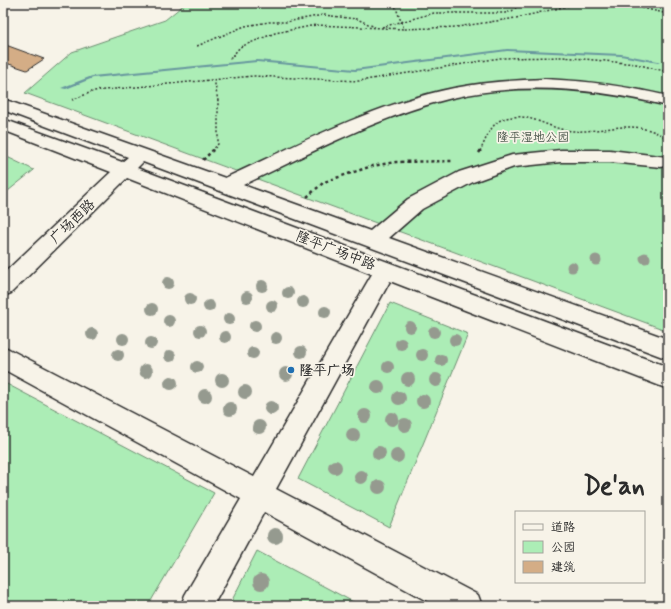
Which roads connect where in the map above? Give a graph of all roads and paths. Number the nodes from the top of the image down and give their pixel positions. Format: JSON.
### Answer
{"nodes":[{"id":1,"x":394,"y":3,"type":"edge"},
{"id":2,"x":521,"y":3,"type":"edge"},
{"id":3,"x":576,"y":3,"type":"edge"},
{"id":4,"x":646,"y":3,"type":"edge"},
{"id":5,"x":668,"y":4,"type":"edge"},
{"id":6,"x":668,"y":14,"type":"edge"},
{"id":7,"x":401,"y":22,"type":"junction"},
{"id":8,"x":378,"y":28,"type":"junction"},
{"id":9,"x":404,"y":29,"type":"junction"},
{"id":10,"x":197,"y":46,"type":"dead end"},
{"id":11,"x":230,"y":59,"type":"dead end"},
{"id":12,"x":668,"y":72,"type":"edge"},
{"id":13,"x":214,"y":79,"type":"junction"},
{"id":14,"x":72,"y":100,"type":"dead end"},
{"id":15,"x":668,"y":101,"type":"edge"},
{"id":16,"x":3,"y":104,"type":"edge"},
{"id":17,"x":3,"y":124,"type":"edge"},
{"id":18,"x":665,"y":136,"type":"dead end"},
{"id":19,"x":140,"y":154,"type":"junction"},
{"id":20,"x":473,"y":156,"type":"dead end"},
{"id":21,"x":456,"y":161,"type":"dead end"},
{"id":22,"x":661,"y":161,"type":"dead end"},
{"id":23,"x":125,"y":170,"type":"junction"},
{"id":24,"x":191,"y":173,"type":"junction"},
{"id":25,"x":225,"y":186,"type":"junction"},
{"id":26,"x":292,"y":210,"type":"junction"},
{"id":27,"x":373,"y":240,"type":"junction"},
{"id":28,"x":386,"y":270,"type":"junction"},
{"id":29,"x":3,"y":286,"type":"edge"},
{"id":30,"x":668,"y":349,"type":"edge"},
{"id":31,"x":3,"y":357,"type":"edge"},
{"id":32,"x":668,"y":378,"type":"edge"},
{"id":33,"x":259,"y":495,"type":"junction"},
{"id":34,"x":196,"y":606,"type":"edge"},
{"id":35,"x":467,"y":606,"type":"edge"}],
"edges":[{"from":1,"to":7,"type":"path"},
{"from":2,"to":7,"type":"path"},
{"from":3,"to":6,"type":"path"},
{"from":3,"to":9,"type":"path"},
{"from":4,"to":5,"type":"path"},
{"from":7,"to":8,"type":"path"},
{"from":7,"to":9,"type":"path"},
{"from":8,"to":9,"type":"path"},
{"from":8,"to":10,"type":"path"},
{"from":8,"to":11,"type":"path"},
{"from":12,"to":13,"type":"path"},
{"from":13,"to":14,"type":"path"},
{"from":13,"to":24,"type":"path"},
{"from":15,"to":25,"type":"street"},
{"from":16,"to":19,"type":"street","name":"隆平广场中路"},
{"from":17,"to":23,"type":"street","name":"隆平广场中路"},
{"from":18,"to":20,"type":"path"},
{"from":19,"to":23,"type":"street","name":"广场西路"},
{"from":19,"to":24,"type":"street","name":"隆平广场中路"},
{"from":21,"to":26,"type":"path"},
{"from":22,"to":27,"type":"street"},
{"from":23,"to":28,"type":"street","name":"隆平广场中路"},
{"from":23,"to":29,"type":"street","name":"广场西路"},
{"from":24,"to":25,"type":"street","name":"隆平广场中路"},
{"from":25,"to":26,"type":"street","name":"隆平广场中路"},
{"from":26,"to":27,"type":"street","name":"隆平广场中路"},
{"from":27,"to":30,"type":"street","name":"隆平广场中路"},
{"from":28,"to":32,"type":"street","name":"隆平广场中路"},
{"from":28,"to":33,"type":"street"},
{"from":31,"to":33,"type":"street"},
{"from":33,"to":34,"type":"street"},
{"from":33,"to":35,"type":"street"}]}
